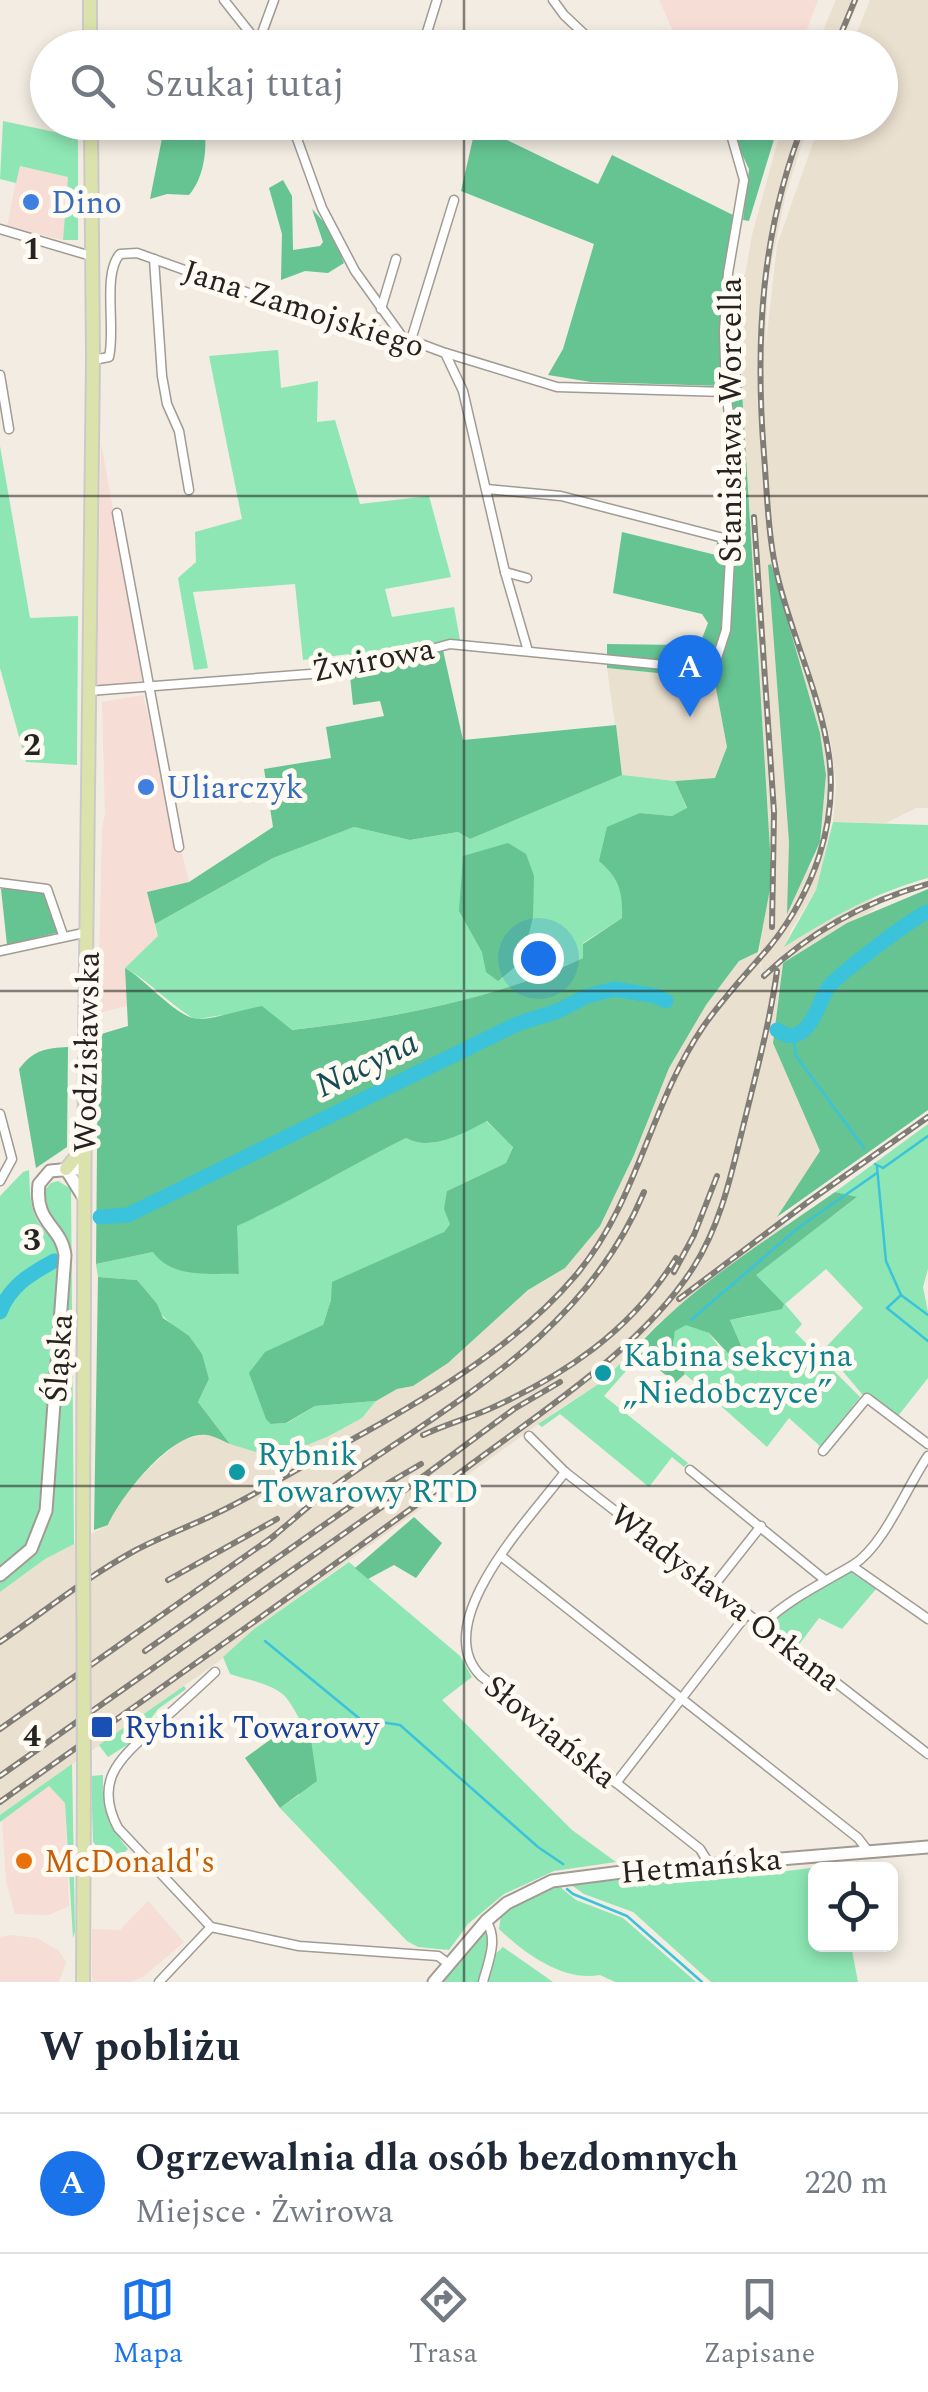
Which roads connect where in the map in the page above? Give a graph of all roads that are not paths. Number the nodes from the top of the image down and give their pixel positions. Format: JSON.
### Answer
{"nodes":[{"id":1,"x":90,"y":0,"type":"edge"},
{"id":2,"x":224,"y":0,"type":"edge"},
{"id":3,"x":274,"y":0,"type":"edge"},
{"id":4,"x":437,"y":0,"type":"edge"},
{"id":5,"x":553,"y":0,"type":"edge"},
{"id":6,"x":90,"y":30,"type":"edge"},
{"id":7,"x":249,"y":30,"type":"edge"},
{"id":8,"x":265,"y":30,"type":"edge"},
{"id":9,"x":428,"y":30,"type":"edge"},
{"id":10,"x":582,"y":30,"type":"edge"},
{"id":11,"x":90,"y":140,"type":"edge"},
{"id":12,"x":297,"y":140,"type":"edge"},
{"id":13,"x":733,"y":140,"type":"edge"},
{"id":14,"x":454,"y":200,"type":"dead end"},
{"id":15,"x":0,"y":232,"type":"edge"},
{"id":16,"x":92,"y":256,"type":"junction"},
{"id":17,"x":396,"y":258,"type":"dead end"},
{"id":18,"x":154,"y":260,"type":"junction"},
{"id":19,"x":382,"y":309,"type":"junction"},
{"id":20,"x":407,"y":338,"type":"junction"},
{"id":21,"x":445,"y":353,"type":"junction"},
{"id":22,"x":93,"y":360,"type":"junction"},
{"id":23,"x":0,"y":375,"type":"edge"},
{"id":24,"x":726,"y":392,"type":"junction"},
{"id":25,"x":9,"y":429,"type":"dead end"},
{"id":26,"x":487,"y":489,"type":"junction"},
{"id":27,"x":189,"y":490,"type":"dead end"},
{"id":28,"x":116,"y":513,"type":"dead end"},
{"id":29,"x":731,"y":540,"type":"junction"},
{"id":30,"x":506,"y":572,"type":"junction"},
{"id":31,"x":527,"y":578,"type":"dead end"},
{"id":32,"x":528,"y":651,"type":"junction"},
{"id":33,"x":716,"y":661,"type":"joint"},
{"id":34,"x":148,"y":687,"type":"junction"},
{"id":35,"x":89,"y":691,"type":"junction"},
{"id":36,"x":179,"y":847,"type":"dead end"},
{"id":37,"x":0,"y":882,"type":"edge"},
{"id":38,"x":88,"y":932,"type":"junction"},
{"id":39,"x":63,"y":935,"type":"junction"},
{"id":40,"x":0,"y":951,"type":"edge"},
{"id":41,"x":0,"y":1114,"type":"edge"},
{"id":42,"x":84,"y":1147,"type":"junction"},
{"id":43,"x":84,"y":1168,"type":"junction"},
{"id":44,"x":66,"y":1169,"type":"junction"},
{"id":45,"x":0,"y":1181,"type":"edge"},
{"id":46,"x":84,"y":1198,"type":"junction"},
{"id":47,"x":528,"y":1436,"type":"dead end"},
{"id":48,"x":928,"y":1444,"type":"edge"},
{"id":49,"x":822,"y":1450,"type":"dead end"},
{"id":50,"x":926,"y":1463,"type":"edge"},
{"id":51,"x":690,"y":1470,"type":"dead end"},
{"id":52,"x":566,"y":1472,"type":"junction"},
{"id":53,"x":761,"y":1526,"type":"junction"},
{"id":54,"x":501,"y":1556,"type":"junction"},
{"id":55,"x":852,"y":1566,"type":"junction"},
{"id":56,"x":0,"y":1574,"type":"edge"},
{"id":57,"x":826,"y":1580,"type":"junction"},
{"id":58,"x":712,"y":1588,"type":"junction"},
{"id":59,"x":747,"y":1614,"type":"junction"},
{"id":60,"x":928,"y":1619,"type":"edge"},
{"id":61,"x":762,"y":1626,"type":"junction"},
{"id":62,"x":215,"y":1672,"type":"dead end"},
{"id":63,"x":682,"y":1699,"type":"junction"},
{"id":64,"x":928,"y":1754,"type":"edge"},
{"id":65,"x":616,"y":1783,"type":"junction"},
{"id":66,"x":928,"y":1847,"type":"edge"},
{"id":67,"x":868,"y":1851,"type":"junction"},
{"id":68,"x":710,"y":1865,"type":"junction"},
{"id":69,"x":486,"y":1921,"type":"junction"},
{"id":70,"x":211,"y":1927,"type":"junction"},
{"id":71,"x":449,"y":1964,"type":"junction"},
{"id":72,"x":83,"y":1982,"type":"edge"},
{"id":73,"x":159,"y":1982,"type":"edge"},
{"id":74,"x":434,"y":1982,"type":"edge"},
{"id":75,"x":483,"y":1982,"type":"edge"}],
"edges":[{"from":1,"to":6,"type":"main road"},
{"from":2,"to":7,"type":"street"},
{"from":3,"to":8,"type":"street"},
{"from":4,"to":9,"type":"street"},
{"from":5,"to":10,"type":"street"},
{"from":11,"to":16,"type":"main road","name":"Wodzisławska"},
{"from":12,"to":19,"type":"street"},
{"from":13,"to":24,"type":"street","name":"Stanisława Worcella"},
{"from":14,"to":20,"type":"street"},
{"from":15,"to":16,"type":"street"},
{"from":16,"to":22,"type":"main road","name":"Wodzisławska"},
{"from":17,"to":19,"type":"street"},
{"from":18,"to":20,"type":"street","name":"Jana Zamojskiego"},
{"from":18,"to":22,"type":"street","name":"Jana Zamojskiego"},
{"from":18,"to":27,"type":"street","name":"Jana Zamojskiego"},
{"from":19,"to":20,"type":"street"},
{"from":20,"to":21,"type":"street","name":"Jana Zamojskiego"},
{"from":21,"to":24,"type":"street"},
{"from":21,"to":26,"type":"street","name":"Jana Zamojskiego"},
{"from":22,"to":35,"type":"main road","name":"Wodzisławska"},
{"from":23,"to":25,"type":"street"},
{"from":24,"to":29,"type":"street","name":"Stanisława Worcella"},
{"from":26,"to":29,"type":"street"},
{"from":26,"to":30,"type":"street","name":"Jana Zamojskiego"},
{"from":28,"to":34,"type":"street"},
{"from":29,"to":33,"type":"street","name":"Stanisława Worcella"},
{"from":30,"to":31,"type":"street"},
{"from":30,"to":32,"type":"street","name":"Jana Zamojskiego"},
{"from":32,"to":33,"type":"street","name":"Żwirowa"},
{"from":32,"to":34,"type":"street","name":"Żwirowa"},
{"from":34,"to":35,"type":"street","name":"Żwirowa"},
{"from":34,"to":36,"type":"street"},
{"from":35,"to":38,"type":"main road","name":"Wodzisławska"},
{"from":37,"to":39,"type":"street"},
{"from":38,"to":39,"type":"street"},
{"from":38,"to":42,"type":"main road","name":"Wodzisławska"},
{"from":39,"to":40,"type":"street"},
{"from":41,"to":45,"type":"street"},
{"from":42,"to":43,"type":"main road","name":"Wodzisławska"},
{"from":42,"to":44,"type":"main road"},
{"from":43,"to":44,"type":"street"},
{"from":43,"to":46,"type":"main road","name":"Wodzisławska"},
{"from":44,"to":46,"type":"street"},
{"from":44,"to":56,"type":"street","name":"Śląska"},
{"from":46,"to":72,"type":"main road","name":"Wodzisławska","bridge":true},
{"from":47,"to":52,"type":"street","name":"Władysława Orkana"},
{"from":48,"to":49,"type":"street"},
{"from":50,"to":55,"type":"street"},
{"from":51,"to":53,"type":"street"},
{"from":52,"to":54,"type":"street","name":"Słowiańska"},
{"from":52,"to":58,"type":"street","name":"Władysława Orkana"},
{"from":53,"to":57,"type":"street"},
{"from":53,"to":58,"type":"street"},
{"from":54,"to":63,"type":"street"},
{"from":54,"to":65,"type":"street","name":"Słowiańska"},
{"from":55,"to":57,"type":"street"},
{"from":55,"to":60,"type":"street"},
{"from":57,"to":61,"type":"street"},
{"from":58,"to":59,"type":"street","name":"Władysława Orkana"},
{"from":59,"to":61,"type":"street","name":"Władysława Orkana"},
{"from":59,"to":63,"type":"street"},
{"from":61,"to":64,"type":"street","name":"Władysława Orkana"},
{"from":62,"to":70,"type":"street"},
{"from":63,"to":65,"type":"street"},
{"from":63,"to":67,"type":"street"},
{"from":65,"to":68,"type":"street","name":"Słowiańska"},
{"from":66,"to":67,"type":"street","name":"Hetmańska"},
{"from":67,"to":68,"type":"street","name":"Hetmańska"},
{"from":68,"to":69,"type":"street","name":"Hetmańska"},
{"from":69,"to":71,"type":"street","name":"Hetmańska"},
{"from":69,"to":75,"type":"street"},
{"from":70,"to":71,"type":"street"},
{"from":70,"to":73,"type":"street"},
{"from":71,"to":74,"type":"street","name":"Hetmańska"}]}
